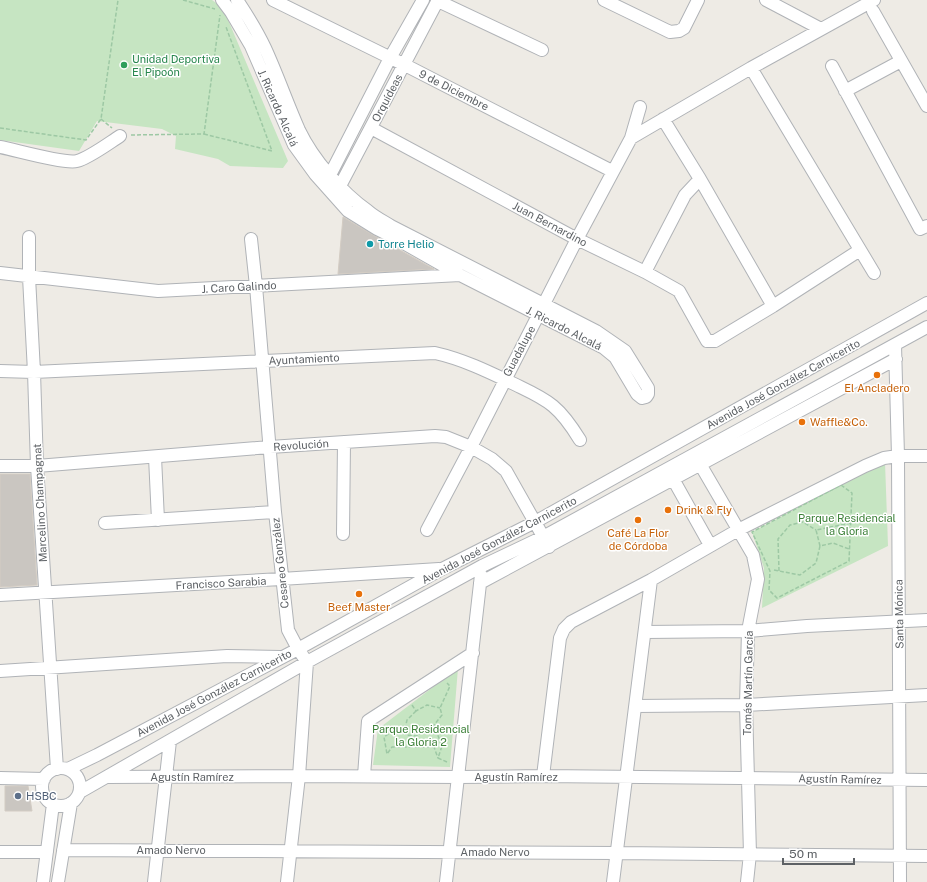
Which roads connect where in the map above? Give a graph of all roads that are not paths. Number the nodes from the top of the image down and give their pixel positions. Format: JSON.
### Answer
{"nodes":[{"id":1,"x":237,"y":0,"type":"edge"},
{"id":2,"x":273,"y":0,"type":"edge"},
{"id":3,"x":423,"y":0,"type":"edge"},
{"id":4,"x":438,"y":0,"type":"edge"},
{"id":5,"x":604,"y":0,"type":"edge"},
{"id":6,"x":698,"y":0,"type":"edge"},
{"id":7,"x":766,"y":0,"type":"edge"},
{"id":8,"x":221,"y":5,"type":"edge"},
{"id":9,"x":874,"y":6,"type":"edge"},
{"id":10,"x":821,"y":29,"type":"junction"},
{"id":11,"x":542,"y":50,"type":"dead end"},
{"id":12,"x":390,"y":58,"type":"junction"},
{"id":13,"x":901,"y":61,"type":"junction"},
{"id":14,"x":405,"y":65,"type":"junction"},
{"id":15,"x":832,"y":66,"type":"dead end"},
{"id":16,"x":751,"y":68,"type":"junction"},
{"id":17,"x":845,"y":91,"type":"junction"},
{"id":18,"x":927,"y":106,"type":"edge"},
{"id":19,"x":640,"y":107,"type":"dead end"},
{"id":20,"x":663,"y":120,"type":"junction"},
{"id":21,"x":371,"y":128,"type":"junction"},
{"id":22,"x":120,"y":136,"type":"road end"},
{"id":23,"x":631,"y":138,"type":"junction"},
{"id":24,"x":0,"y":147,"type":"edge"},
{"id":25,"x":612,"y":171,"type":"junction"},
{"id":26,"x":327,"y":179,"type":"junction"},
{"id":27,"x":700,"y":179,"type":"junction"},
{"id":28,"x":336,"y":190,"type":"junction"},
{"id":29,"x":927,"y":226,"type":"edge"},
{"id":30,"x":29,"y":237,"type":"dead end"},
{"id":31,"x":251,"y":239,"type":"dead end"},
{"id":32,"x":577,"y":239,"type":"junction"},
{"id":33,"x":860,"y":250,"type":"junction"},
{"id":34,"x":479,"y":272,"type":"junction"},
{"id":35,"x":645,"y":272,"type":"junction"},
{"id":36,"x":0,"y":273,"type":"edge"},
{"id":37,"x":874,"y":273,"type":"dead end"},
{"id":38,"x":460,"y":275,"type":"junction"},
{"id":39,"x":29,"y":277,"type":"junction"},
{"id":40,"x":256,"y":286,"type":"junction"},
{"id":41,"x":927,"y":303,"type":"edge"},
{"id":42,"x":773,"y":306,"type":"junction"},
{"id":43,"x":541,"y":310,"type":"junction"},
{"id":44,"x":927,"y":327,"type":"edge"},
{"id":45,"x":895,"y":345,"type":"junction"},
{"id":46,"x":896,"y":358,"type":"junction"},
{"id":47,"x":262,"y":360,"type":"junction"},
{"id":48,"x":0,"y":371,"type":"edge"},
{"id":49,"x":34,"y":372,"type":"junction"},
{"id":50,"x":504,"y":380,"type":"junction"},
{"id":51,"x":580,"y":440,"type":"dead end"},
{"id":52,"x":344,"y":442,"type":"junction"},
{"id":53,"x":270,"y":447,"type":"junction"},
{"id":54,"x":471,"y":448,"type":"junction"},
{"id":55,"x":702,"y":451,"type":"junction"},
{"id":56,"x":898,"y":456,"type":"junction"},
{"id":57,"x":927,"y":456,"type":"edge"},
{"id":58,"x":155,"y":457,"type":"junction"},
{"id":59,"x":700,"y":464,"type":"junction"},
{"id":60,"x":0,"y":466,"type":"edge"},
{"id":61,"x":37,"y":466,"type":"junction"},
{"id":62,"x":673,"y":479,"type":"junction"},
{"id":63,"x":275,"y":512,"type":"junction"},
{"id":64,"x":158,"y":520,"type":"junction"},
{"id":65,"x":535,"y":522,"type":"junction"},
{"id":66,"x":105,"y":523,"type":"dead end"},
{"id":67,"x":427,"y":530,"type":"dead end"},
{"id":68,"x":738,"y":530,"type":"junction"},
{"id":69,"x":343,"y":534,"type":"dead end"},
{"id":70,"x":546,"y":542,"type":"junction"},
{"id":71,"x":710,"y":545,"type":"junction"},
{"id":72,"x":482,"y":566,"type":"junction"},
{"id":73,"x":442,"y":569,"type":"junction"},
{"id":74,"x":281,"y":579,"type":"junction"},
{"id":75,"x":651,"y":580,"type":"junction"},
{"id":76,"x":480,"y":583,"type":"junction"},
{"id":77,"x":45,"y":593,"type":"junction"},
{"id":78,"x":0,"y":595,"type":"edge"},
{"id":79,"x":927,"y":620,"type":"edge"},
{"id":80,"x":898,"y":622,"type":"junction"},
{"id":81,"x":748,"y":631,"type":"junction"},
{"id":82,"x":645,"y":632,"type":"junction"},
{"id":83,"x":298,"y":649,"type":"junction"},
{"id":84,"x":473,"y":653,"type":"junction"},
{"id":85,"x":281,"y":657,"type":"junction"},
{"id":86,"x":307,"y":662,"type":"junction"},
{"id":87,"x":50,"y":667,"type":"junction"},
{"id":88,"x":0,"y":670,"type":"edge"},
{"id":89,"x":927,"y":695,"type":"edge"},
{"id":90,"x":900,"y":697,"type":"junction"},
{"id":91,"x":746,"y":704,"type":"junction"},
{"id":92,"x":636,"y":706,"type":"junction"},
{"id":93,"x":170,"y":741,"type":"junction"},
{"id":94,"x":62,"y":769,"type":"junction"},
{"id":95,"x":299,"y":776,"type":"junction"},
{"id":96,"x":364,"y":776,"type":"junction"},
{"id":97,"x":543,"y":776,"type":"junction"},
{"id":98,"x":106,"y":777,"type":"junction"},
{"id":99,"x":165,"y":777,"type":"junction"},
{"id":100,"x":458,"y":777,"type":"junction"},
{"id":101,"x":627,"y":777,"type":"junction"},
{"id":102,"x":749,"y":777,"type":"junction"},
{"id":103,"x":0,"y":778,"type":"edge"},
{"id":104,"x":44,"y":779,"type":"junction"},
{"id":105,"x":900,"y":779,"type":"junction"},
{"id":106,"x":927,"y":780,"type":"edge"},
{"id":107,"x":80,"y":792,"type":"junction"},
{"id":108,"x":71,"y":803,"type":"junction"},
{"id":109,"x":53,"y":804,"type":"junction"},
{"id":110,"x":62,"y":850,"type":"junction"},
{"id":111,"x":158,"y":850,"type":"junction"},
{"id":112,"x":291,"y":851,"type":"junction"},
{"id":113,"x":0,"y":852,"type":"edge"},
{"id":114,"x":47,"y":852,"type":"junction"},
{"id":115,"x":449,"y":852,"type":"junction"},
{"id":116,"x":617,"y":853,"type":"junction"},
{"id":117,"x":750,"y":854,"type":"junction"},
{"id":118,"x":900,"y":856,"type":"junction"},
{"id":119,"x":927,"y":856,"type":"edge"},
{"id":120,"x":43,"y":882,"type":"edge"},
{"id":121,"x":58,"y":882,"type":"edge"},
{"id":122,"x":154,"y":882,"type":"edge"},
{"id":123,"x":287,"y":882,"type":"edge"},
{"id":124,"x":446,"y":882,"type":"edge"},
{"id":125,"x":613,"y":882,"type":"edge"},
{"id":126,"x":747,"y":882,"type":"edge"},
{"id":127,"x":900,"y":882,"type":"edge"}],
"edges":[{"from":1,"to":26,"type":"street","name":"J. Ricardo Alcalá"},
{"from":2,"to":12,"type":"street","name":"9 de Diciembre"},
{"from":3,"to":12,"type":"street","name":"Orquídeas"},
{"from":4,"to":11,"type":"street"},
{"from":4,"to":14,"type":"street","name":"Orquídeas"},
{"from":5,"to":6,"type":"street"},
{"from":7,"to":10,"type":"street"},
{"from":8,"to":26,"type":"street","name":"J. Ricardo Alcalá"},
{"from":9,"to":10,"type":"street"},
{"from":9,"to":13,"type":"street"},
{"from":10,"to":16,"type":"street"},
{"from":12,"to":14,"type":"street","name":"9 de Diciembre"},
{"from":12,"to":26,"type":"street","name":"Orquídeas"},
{"from":13,"to":17,"type":"street"},
{"from":13,"to":18,"type":"street"},
{"from":14,"to":21,"type":"street","name":"Orquídeas"},
{"from":14,"to":25,"type":"street","name":"9 de Diciembre"},
{"from":15,"to":17,"type":"street"},
{"from":16,"to":20,"type":"street"},
{"from":16,"to":33,"type":"street"},
{"from":17,"to":29,"type":"street"},
{"from":19,"to":23,"type":"street","name":"Guadalupe"},
{"from":20,"to":23,"type":"street"},
{"from":20,"to":27,"type":"street"},
{"from":21,"to":28,"type":"street","name":"Orquídeas"},
{"from":21,"to":32,"type":"street","name":"Juan Bernardino"},
{"from":22,"to":24,"type":"street"},
{"from":23,"to":25,"type":"street","name":"Guadalupe"},
{"from":25,"to":32,"type":"street","name":"Guadalupe"},
{"from":26,"to":28,"type":"street","name":"J. Ricardo Alcalá"},
{"from":27,"to":35,"type":"street"},
{"from":27,"to":42,"type":"street"},
{"from":28,"to":34,"type":"street","name":"J. Ricardo Alcalá"},
{"from":28,"to":38,"type":"street","name":"J. Ricardo Alcalá"},
{"from":30,"to":39,"type":"street","name":"Marcelino Champagnat"},
{"from":31,"to":40,"type":"street","name":"Cesareo González"},
{"from":32,"to":35,"type":"street","name":"Juan Bernardino"},
{"from":32,"to":43,"type":"street","name":"Guadalupe"},
{"from":33,"to":37,"type":"street"},
{"from":33,"to":42,"type":"street"},
{"from":34,"to":38,"type":"street","name":"J. Caro Galindo"},
{"from":34,"to":43,"type":"street","name":"J. Ricardo Alcalá"},
{"from":35,"to":42,"type":"street","name":"Juan Bernardino"},
{"from":36,"to":39,"type":"street","name":"J. Caro Galindo"},
{"from":38,"to":40,"type":"street","name":"J. Caro Galindo"},
{"from":38,"to":43,"type":"street","name":"J. Ricardo Alcalá"},
{"from":39,"to":40,"type":"street","name":"J. Caro Galindo"},
{"from":39,"to":49,"type":"street","name":"Marcelino Champagnat"},
{"from":40,"to":47,"type":"street","name":"Cesareo González"},
{"from":41,"to":65,"type":"street","name":"Avenida José González Carnicerito"},
{"from":43,"to":43,"type":"street","name":"J. Ricardo Alcalá"},
{"from":43,"to":50,"type":"street","name":"Guadalupe"},
{"from":44,"to":45,"type":"street","name":"Avenida José González Carnicerito"},
{"from":45,"to":46,"type":"street","name":"Santa Mónica"},
{"from":45,"to":55,"type":"street","name":"Avenida José González Carnicerito"},
{"from":46,"to":56,"type":"street","name":"Santa Mónica"},
{"from":46,"to":59,"type":"street"},
{"from":47,"to":49,"type":"street","name":"Ayuntamiento"},
{"from":47,"to":50,"type":"street","name":"Ayuntamiento"},
{"from":47,"to":53,"type":"street","name":"Cesareo González"},
{"from":48,"to":49,"type":"street","name":"Ayuntamiento"},
{"from":49,"to":61,"type":"street","name":"Marcelino Champagnat"},
{"from":50,"to":51,"type":"street","name":"Ayuntamiento"},
{"from":50,"to":54,"type":"street","name":"Guadalupe"},
{"from":52,"to":53,"type":"street","name":"Revolución"},
{"from":52,"to":54,"type":"street","name":"Revolución"},
{"from":52,"to":69,"type":"street"},
{"from":53,"to":58,"type":"street","name":"Revolución"},
{"from":53,"to":63,"type":"street","name":"Cesareo González"},
{"from":54,"to":65,"type":"street","name":"Revolución"},
{"from":54,"to":67,"type":"street","name":"Guadalupe"},
{"from":55,"to":59,"type":"street"},
{"from":55,"to":70,"type":"street","name":"Avenida José González Carnicerito"},
{"from":56,"to":57,"type":"street"},
{"from":56,"to":68,"type":"street"},
{"from":56,"to":80,"type":"street","name":"Santa Mónica"},
{"from":58,"to":61,"type":"street","name":"Revolución"},
{"from":58,"to":64,"type":"street"},
{"from":59,"to":62,"type":"street"},
{"from":59,"to":68,"type":"street","name":"Tomás Martín García"},
{"from":60,"to":61,"type":"street","name":"Revolución"},
{"from":61,"to":77,"type":"street","name":"Marcelino Champagnat"},
{"from":62,"to":70,"type":"street"},
{"from":62,"to":71,"type":"street"},
{"from":63,"to":64,"type":"street"},
{"from":63,"to":74,"type":"street","name":"Cesareo González"},
{"from":64,"to":66,"type":"street"},
{"from":65,"to":70,"type":"street","name":"Revolución"},
{"from":65,"to":73,"type":"street","name":"Avenida José González Carnicerito"},
{"from":68,"to":71,"type":"street"},
{"from":68,"to":81,"type":"street","name":"Tomás Martín García"},
{"from":70,"to":72,"type":"street","name":"Avenida José González Carnicerito"},
{"from":70,"to":76,"type":"street"},
{"from":71,"to":75,"type":"street"},
{"from":72,"to":76,"type":"street"},
{"from":72,"to":86,"type":"street","name":"Avenida José González Carnicerito"},
{"from":73,"to":74,"type":"street","name":"Francisco Sarabia"},
{"from":73,"to":83,"type":"street","name":"Avenida José González Carnicerito"},
{"from":74,"to":77,"type":"street","name":"Francisco Sarabia"},
{"from":74,"to":83,"type":"street","name":"Cesareo González"},
{"from":75,"to":82,"type":"street"},
{"from":75,"to":97,"type":"street"},
{"from":76,"to":84,"type":"street"},
{"from":77,"to":78,"type":"street","name":"Francisco Sarabia"},
{"from":77,"to":87,"type":"street","name":"Marcelino Champagnat"},
{"from":79,"to":80,"type":"street"},
{"from":80,"to":81,"type":"street"},
{"from":80,"to":90,"type":"street","name":"Santa Mónica"},
{"from":81,"to":82,"type":"street"},
{"from":81,"to":91,"type":"street","name":"Tomás Martín García"},
{"from":82,"to":92,"type":"street"},
{"from":83,"to":85,"type":"street","name":"Avenida José González Carnicerito"},
{"from":83,"to":86,"type":"street","name":"Cesareo González"},
{"from":84,"to":96,"type":"street"},
{"from":84,"to":100,"type":"street"},
{"from":85,"to":87,"type":"street"},
{"from":85,"to":94,"type":"street","name":"Avenida José González Carnicerito"},
{"from":86,"to":93,"type":"street","name":"Avenida José González Carnicerito"},
{"from":86,"to":95,"type":"street"},
{"from":87,"to":88,"type":"street"},
{"from":87,"to":94,"type":"street","name":"Marcelino Champagnat"},
{"from":89,"to":90,"type":"street"},
{"from":90,"to":91,"type":"street"},
{"from":90,"to":105,"type":"street","name":"Santa Mónica"},
{"from":91,"to":92,"type":"street"},
{"from":91,"to":102,"type":"street","name":"Tomás Martín García"},
{"from":92,"to":101,"type":"street"},
{"from":93,"to":98,"type":"street","name":"Avenida José González Carnicerito"},
{"from":93,"to":99,"type":"street"},
{"from":94,"to":104,"type":"street"},
{"from":94,"to":107,"type":"street"},
{"from":95,"to":96,"type":"street","name":"Agustín Ramírez"},
{"from":95,"to":99,"type":"street","name":"Agustín Ramírez"},
{"from":95,"to":112,"type":"street"},
{"from":96,"to":100,"type":"street","name":"Agustín Ramírez"},
{"from":97,"to":100,"type":"street","name":"Agustín Ramírez"},
{"from":97,"to":101,"type":"street","name":"Agustín Ramírez"},
{"from":98,"to":99,"type":"street","name":"Agustín Ramírez"},
{"from":98,"to":107,"type":"street","name":"Avenida José González Carnicerito"},
{"from":99,"to":111,"type":"street"},
{"from":100,"to":115,"type":"street"},
{"from":101,"to":102,"type":"street","name":"Agustín Ramírez"},
{"from":101,"to":116,"type":"street"},
{"from":102,"to":105,"type":"street","name":"Agustín Ramírez"},
{"from":102,"to":117,"type":"street","name":"Tomás Martín García"},
{"from":103,"to":104,"type":"street"},
{"from":104,"to":109,"type":"street"},
{"from":105,"to":106,"type":"street","name":"Agustín Ramírez"},
{"from":105,"to":118,"type":"street","name":"Santa Mónica"},
{"from":107,"to":108,"type":"street"},
{"from":108,"to":109,"type":"street"},
{"from":108,"to":110,"type":"street"},
{"from":109,"to":114,"type":"street"},
{"from":110,"to":111,"type":"street","name":"Amado Nervo"},
{"from":110,"to":121,"type":"street"},
{"from":111,"to":112,"type":"street","name":"Amado Nervo"},
{"from":111,"to":122,"type":"street"},
{"from":112,"to":115,"type":"street","name":"Amado Nervo"},
{"from":112,"to":123,"type":"street"},
{"from":113,"to":114,"type":"street"},
{"from":114,"to":120,"type":"street"},
{"from":115,"to":116,"type":"street","name":"Amado Nervo"},
{"from":115,"to":124,"type":"street"},
{"from":116,"to":117,"type":"street","name":"Amado Nervo"},
{"from":116,"to":125,"type":"street"},
{"from":117,"to":118,"type":"street","name":"Amado Nervo"},
{"from":117,"to":126,"type":"street","name":"Tomás Martín García"},
{"from":118,"to":119,"type":"street","name":"Amado Nervo"},
{"from":118,"to":127,"type":"street","name":"Santa Mónica"}]}
